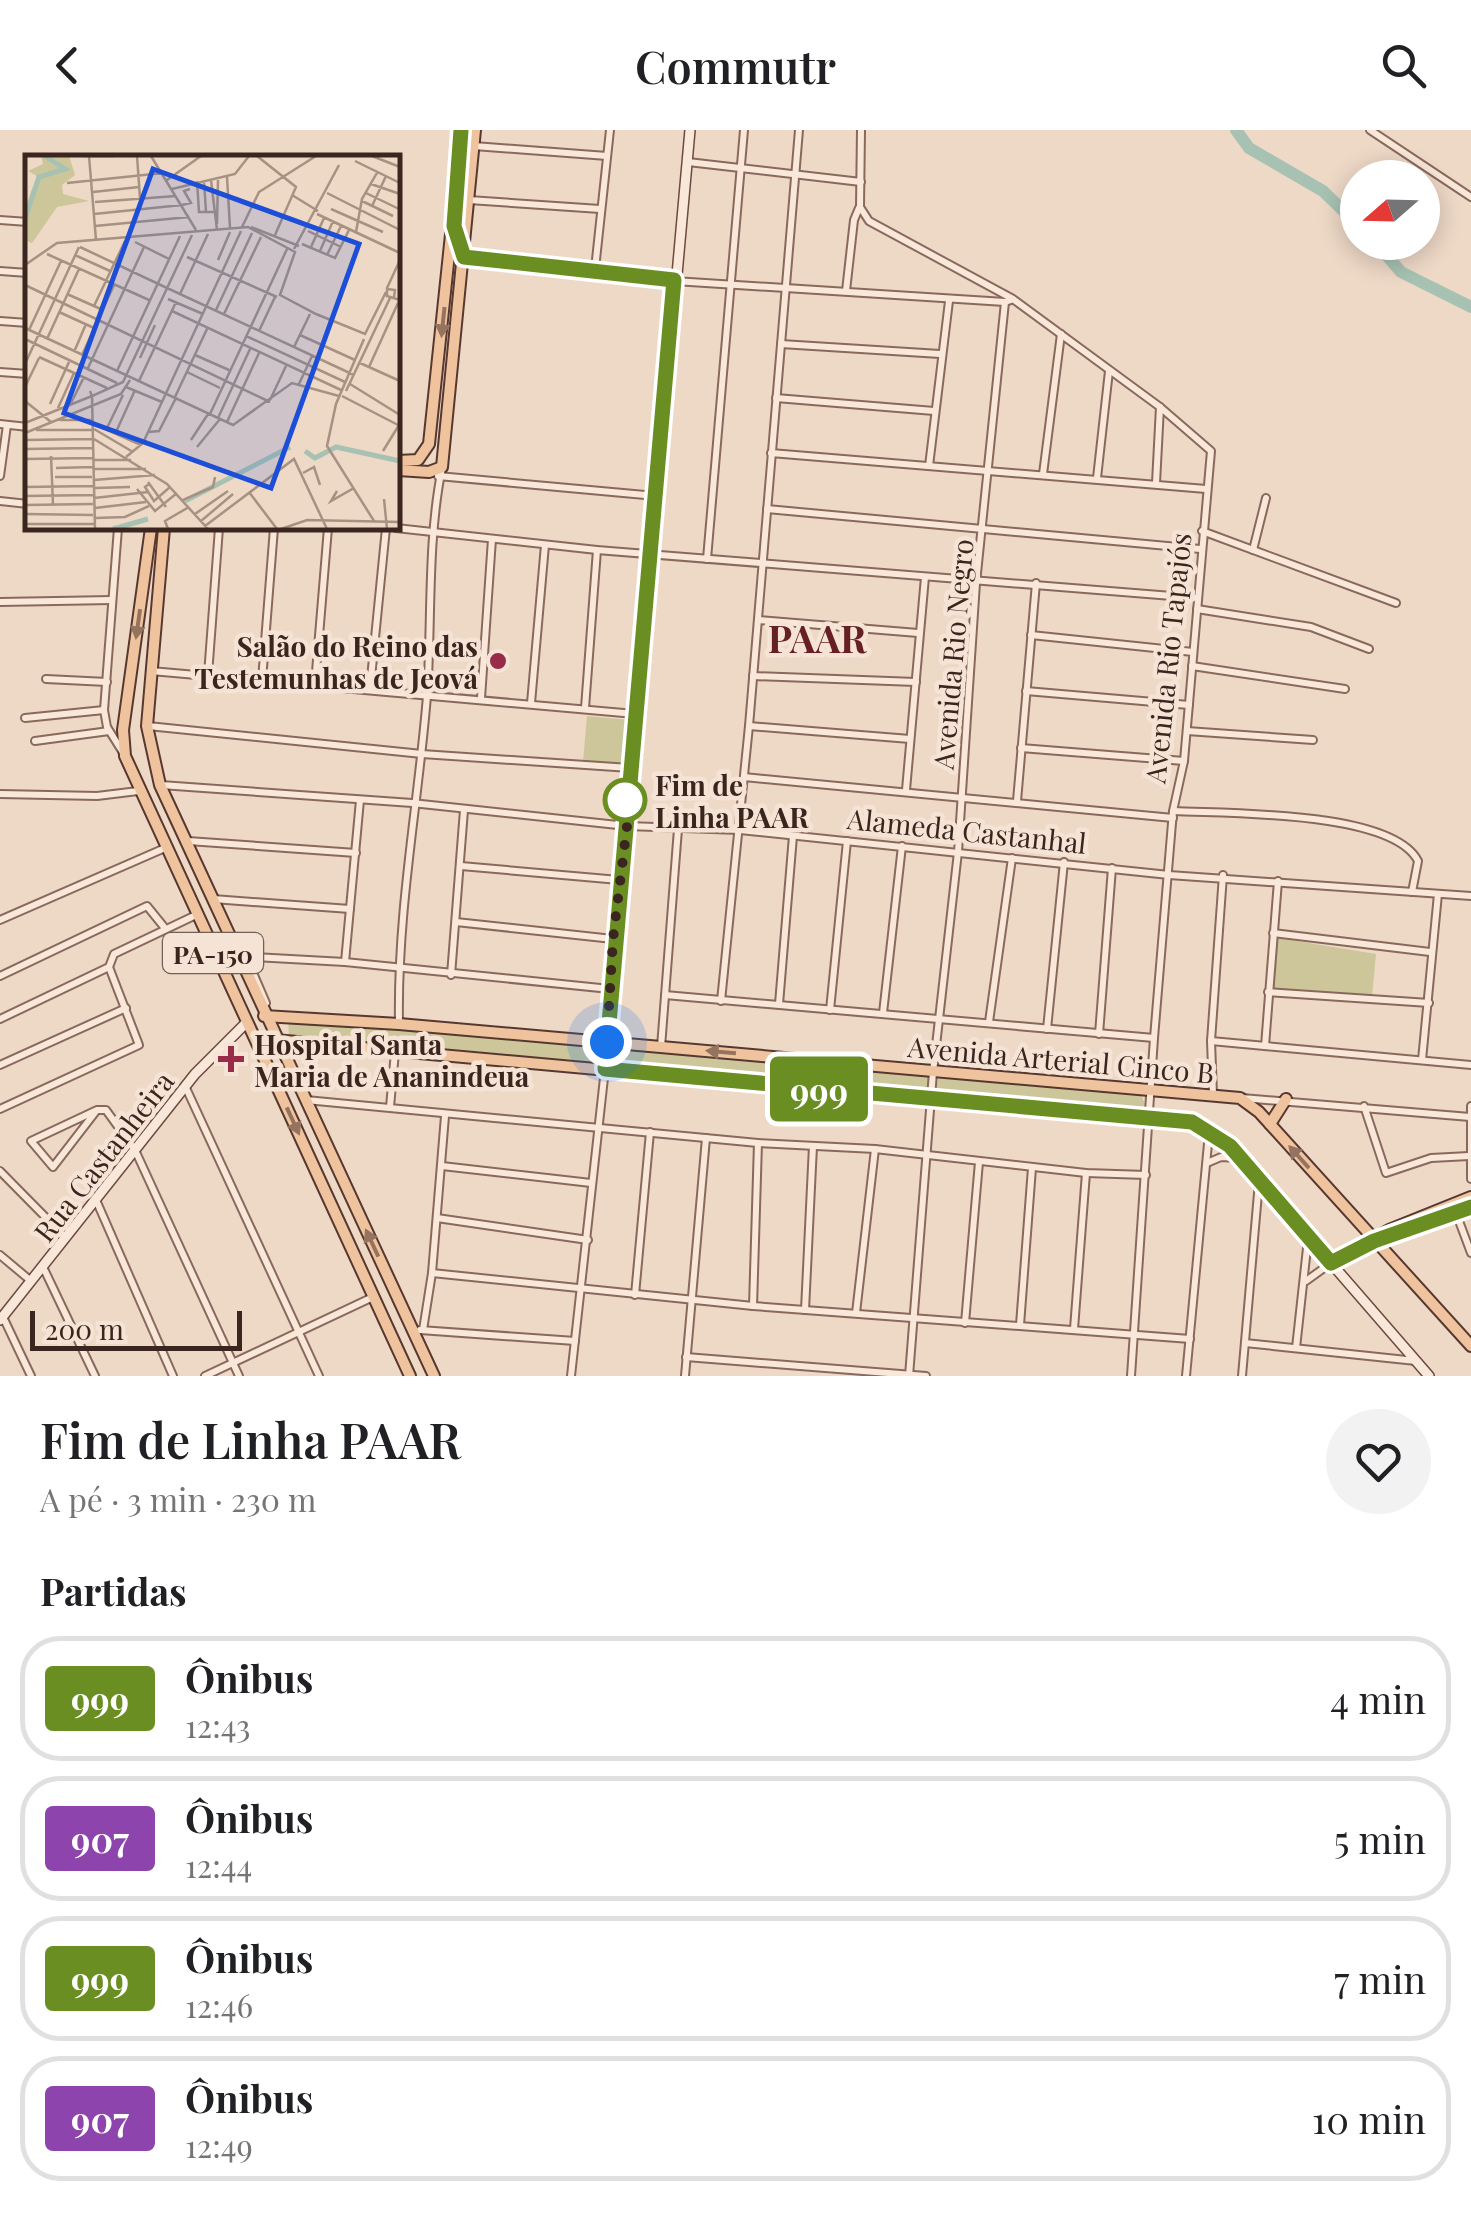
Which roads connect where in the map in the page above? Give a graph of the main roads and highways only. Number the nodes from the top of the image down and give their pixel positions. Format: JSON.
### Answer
{"nodes":[{"id":1,"x":462,"y":130,"type":"edge"},
{"id":2,"x":475,"y":130,"type":"edge"},
{"id":3,"x":690,"y":130,"type":"edge"},
{"id":4,"x":454,"y":226,"type":"junction"},
{"id":5,"x":464,"y":257,"type":"junction"},
{"id":6,"x":400,"y":461,"type":"edge"},
{"id":7,"x":400,"y":470,"type":"edge"},
{"id":8,"x":151,"y":530,"type":"edge"},
{"id":9,"x":164,"y":530,"type":"edge"},
{"id":10,"x":242,"y":958,"type":"junction"},
{"id":11,"x":216,"y":959,"type":"junction"},
{"id":12,"x":268,"y":1017,"type":"junction"},
{"id":13,"x":288,"y":1018,"type":"junction"},
{"id":14,"x":246,"y":1023,"type":"junction"},
{"id":15,"x":275,"y":1040,"type":"junction"},
{"id":16,"x":607,"y":1042,"type":"junction"},
{"id":17,"x":293,"y":1043,"type":"junction"},
{"id":18,"x":605,"y":1069,"type":"junction"},
{"id":19,"x":1286,"y":1099,"type":"road end"},
{"id":20,"x":1270,"y":1124,"type":"junction"},
{"id":21,"x":1471,"y":1197,"type":"edge"},
{"id":22,"x":1471,"y":1208,"type":"edge"},
{"id":23,"x":1374,"y":1241,"type":"junction"},
{"id":24,"x":1331,"y":1263,"type":"junction"},
{"id":25,"x":2,"y":1318,"type":"edge"},
{"id":26,"x":1471,"y":1346,"type":"edge"},
{"id":27,"x":410,"y":1376,"type":"edge"},
{"id":28,"x":434,"y":1376,"type":"edge"},
{"id":29,"x":1429,"y":1376,"type":"edge"}],
"edges":[{"from":1,"to":4,"type":"main road"},
{"from":2,"to":5,"type":"main road"},
{"from":3,"to":16,"type":"main road"},
{"from":4,"to":5,"type":"main road"},
{"from":4,"to":6,"type":"main road","one_way":true},
{"from":5,"to":7,"type":"main road"},
{"from":8,"to":11,"type":"main road","number":"PA-150","one_way":true},
{"from":9,"to":10,"type":"main road","number":"PA-150"},
{"from":10,"to":11,"type":"main road"},
{"from":10,"to":12,"type":"main road","number":"PA-150"},
{"from":11,"to":14,"type":"main road","number":"PA-150"},
{"from":12,"to":13,"type":"main road","name":"Avenida Arterial Cinco B"},
{"from":12,"to":15,"type":"main road","number":"PA-150"},
{"from":13,"to":16,"type":"main road","name":"Avenida Arterial Cinco B"},
{"from":13,"to":17,"type":"main road"},
{"from":14,"to":25,"type":"main road","name":"Rua Castanheira"},
{"from":14,"to":27,"type":"main road","number":"PA-150","one_way":true},
{"from":15,"to":17,"type":"main road"},
{"from":28,"to":15,"type":"main road","number":"PA-150","one_way":true},
{"from":16,"to":18,"type":"main road"},
{"from":20,"to":16,"type":"main road","name":"Avenida Arterial Cinco B","one_way":true},
{"from":17,"to":18,"type":"main road"},
{"from":18,"to":24,"type":"main road"},
{"from":19,"to":20,"type":"main road"},
{"from":23,"to":20,"type":"main road","name":"Avenida Arterial Cinco B","one_way":true},
{"from":21,"to":23,"type":"main road"},
{"from":22,"to":23,"type":"main road"},
{"from":23,"to":24,"type":"main road"},
{"from":23,"to":26,"type":"main road","name":"Avenida Arterial Cinco B"},
{"from":24,"to":29,"type":"main road"}]}
